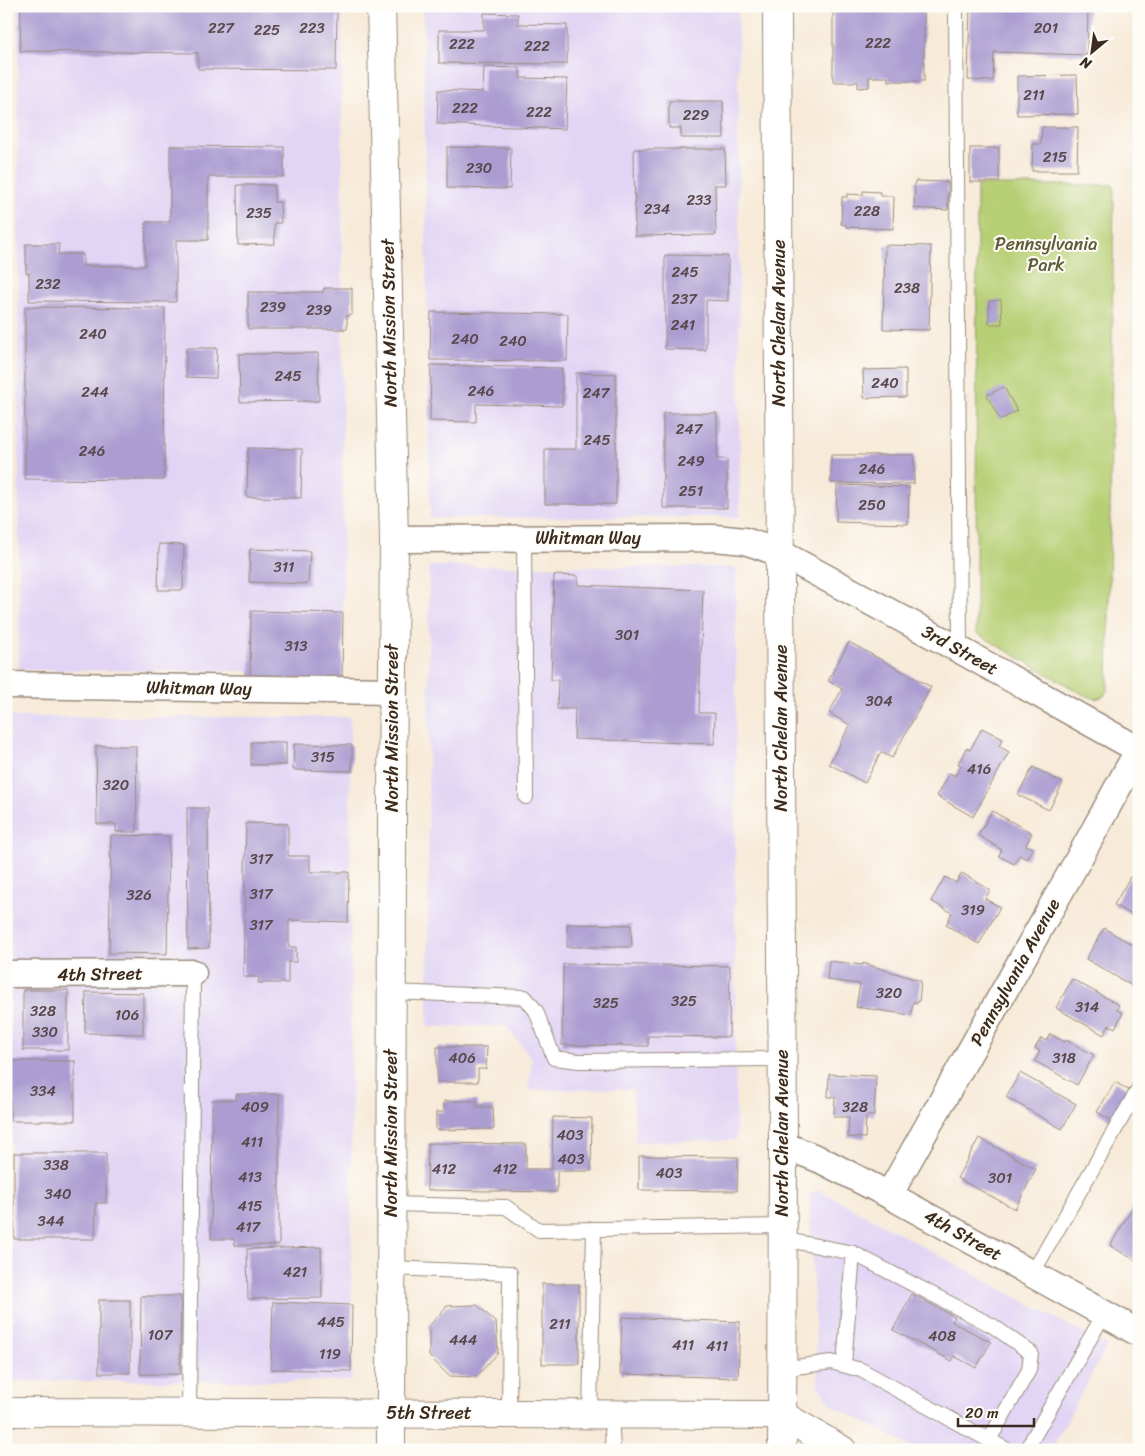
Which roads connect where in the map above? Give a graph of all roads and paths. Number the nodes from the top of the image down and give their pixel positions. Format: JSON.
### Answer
{"nodes":[{"id":1,"x":381,"y":6,"type":"edge"},
{"id":2,"x":778,"y":6,"type":"edge"},
{"id":3,"x":956,"y":6,"type":"edge"},
{"id":4,"x":524,"y":538,"type":"junction"},
{"id":5,"x":394,"y":539,"type":"junction"},
{"id":6,"x":780,"y":553,"type":"junction"},
{"id":7,"x":960,"y":650,"type":"junction"},
{"id":8,"x":6,"y":685,"type":"edge"},
{"id":9,"x":392,"y":691,"type":"junction"},
{"id":10,"x":1139,"y":749,"type":"edge"},
{"id":11,"x":526,"y":797,"type":"dead end"},
{"id":12,"x":193,"y":973,"type":"joint"},
{"id":13,"x":6,"y":974,"type":"edge"},
{"id":14,"x":391,"y":992,"type":"junction"},
{"id":15,"x":782,"y":1060,"type":"junction"},
{"id":16,"x":1139,"y":1088,"type":"edge"},
{"id":17,"x":783,"y":1145,"type":"junction"},
{"id":18,"x":889,"y":1195,"type":"junction"},
{"id":19,"x":391,"y":1204,"type":"junction"},
{"id":20,"x":594,"y":1229,"type":"junction"},
{"id":21,"x":782,"y":1232,"type":"junction"},
{"id":22,"x":852,"y":1254,"type":"junction"},
{"id":23,"x":391,"y":1268,"type":"junction"},
{"id":24,"x":1032,"y":1274,"type":"junction"},
{"id":25,"x":1104,"y":1314,"type":"junction"},
{"id":26,"x":1139,"y":1333,"type":"edge"},
{"id":27,"x":844,"y":1366,"type":"junction"},
{"id":28,"x":782,"y":1369,"type":"junction"},
{"id":29,"x":6,"y":1412,"type":"edge"},
{"id":30,"x":188,"y":1413,"type":"junction"},
{"id":31,"x":392,"y":1413,"type":"junction"},
{"id":32,"x":509,"y":1414,"type":"junction"},
{"id":33,"x":601,"y":1414,"type":"junction"},
{"id":34,"x":782,"y":1416,"type":"junction"},
{"id":35,"x":989,"y":1440,"type":"junction"},
{"id":36,"x":391,"y":1450,"type":"edge"},
{"id":37,"x":613,"y":1450,"type":"edge"},
{"id":38,"x":782,"y":1450,"type":"edge"},
{"id":39,"x":842,"y":1450,"type":"edge"},
{"id":40,"x":1007,"y":1450,"type":"edge"},
{"id":41,"x":1026,"y":1450,"type":"edge"}],
"edges":[{"from":1,"to":5,"type":"main road","name":"North Mission Street"},
{"from":2,"to":6,"type":"main road","name":"North Chelan Avenue"},
{"from":3,"to":7,"type":"lane"},
{"from":4,"to":5,"type":"street","name":"Whitman Way"},
{"from":4,"to":6,"type":"street","name":"Whitman Way"},
{"from":4,"to":11,"type":"lane"},
{"from":5,"to":9,"type":"main road","name":"North Mission Street"},
{"from":6,"to":7,"type":"street","name":"3rd Street"},
{"from":6,"to":15,"type":"main road","name":"North Chelan Avenue"},
{"from":7,"to":10,"type":"street","name":"3rd Street"},
{"from":8,"to":9,"type":"street","name":"Whitman Way"},
{"from":9,"to":14,"type":"main road","name":"North Mission Street"},
{"from":10,"to":18,"type":"street","name":"Pennsylvania Avenue"},
{"from":12,"to":13,"type":"street","name":"4th Street"},
{"from":12,"to":30,"type":"lane"},
{"from":14,"to":15,"type":"lane"},
{"from":14,"to":19,"type":"main road","name":"North Mission Street"},
{"from":15,"to":17,"type":"main road","name":"North Chelan Avenue"},
{"from":16,"to":24,"type":"lane"},
{"from":17,"to":18,"type":"street","name":"4th Street"},
{"from":17,"to":21,"type":"main road","name":"North Chelan Avenue"},
{"from":18,"to":24,"type":"street","name":"4th Street"},
{"from":19,"to":20,"type":"lane"},
{"from":19,"to":23,"type":"main road","name":"North Mission Street"},
{"from":20,"to":21,"type":"lane"},
{"from":20,"to":33,"type":"lane"},
{"from":21,"to":22,"type":"lane"},
{"from":21,"to":28,"type":"main road","name":"North Chelan Avenue"},
{"from":22,"to":27,"type":"lane"},
{"from":22,"to":35,"type":"lane"},
{"from":23,"to":31,"type":"main road","name":"North Mission Street"},
{"from":23,"to":32,"type":"lane"},
{"from":24,"to":25,"type":"street","name":"4th Street"},
{"from":25,"to":26,"type":"street","name":"4th Street"},
{"from":25,"to":41,"type":"lane"},
{"from":27,"to":28,"type":"lane"},
{"from":27,"to":35,"type":"lane"},
{"from":28,"to":34,"type":"main road","name":"North Chelan Avenue"},
{"from":29,"to":30,"type":"main road","name":"5th Street"},
{"from":30,"to":31,"type":"main road","name":"5th Street"},
{"from":31,"to":32,"type":"main road","name":"5th Street"},
{"from":31,"to":36,"type":"main road","name":"North Mission Street"},
{"from":32,"to":33,"type":"main road","name":"5th Street"},
{"from":33,"to":34,"type":"main road","name":"5th Street"},
{"from":33,"to":37,"type":"lane"},
{"from":34,"to":38,"type":"main road","name":"North Chelan Avenue"},
{"from":34,"to":39,"type":"main road","name":"5th Street"},
{"from":35,"to":40,"type":"lane"}]}
